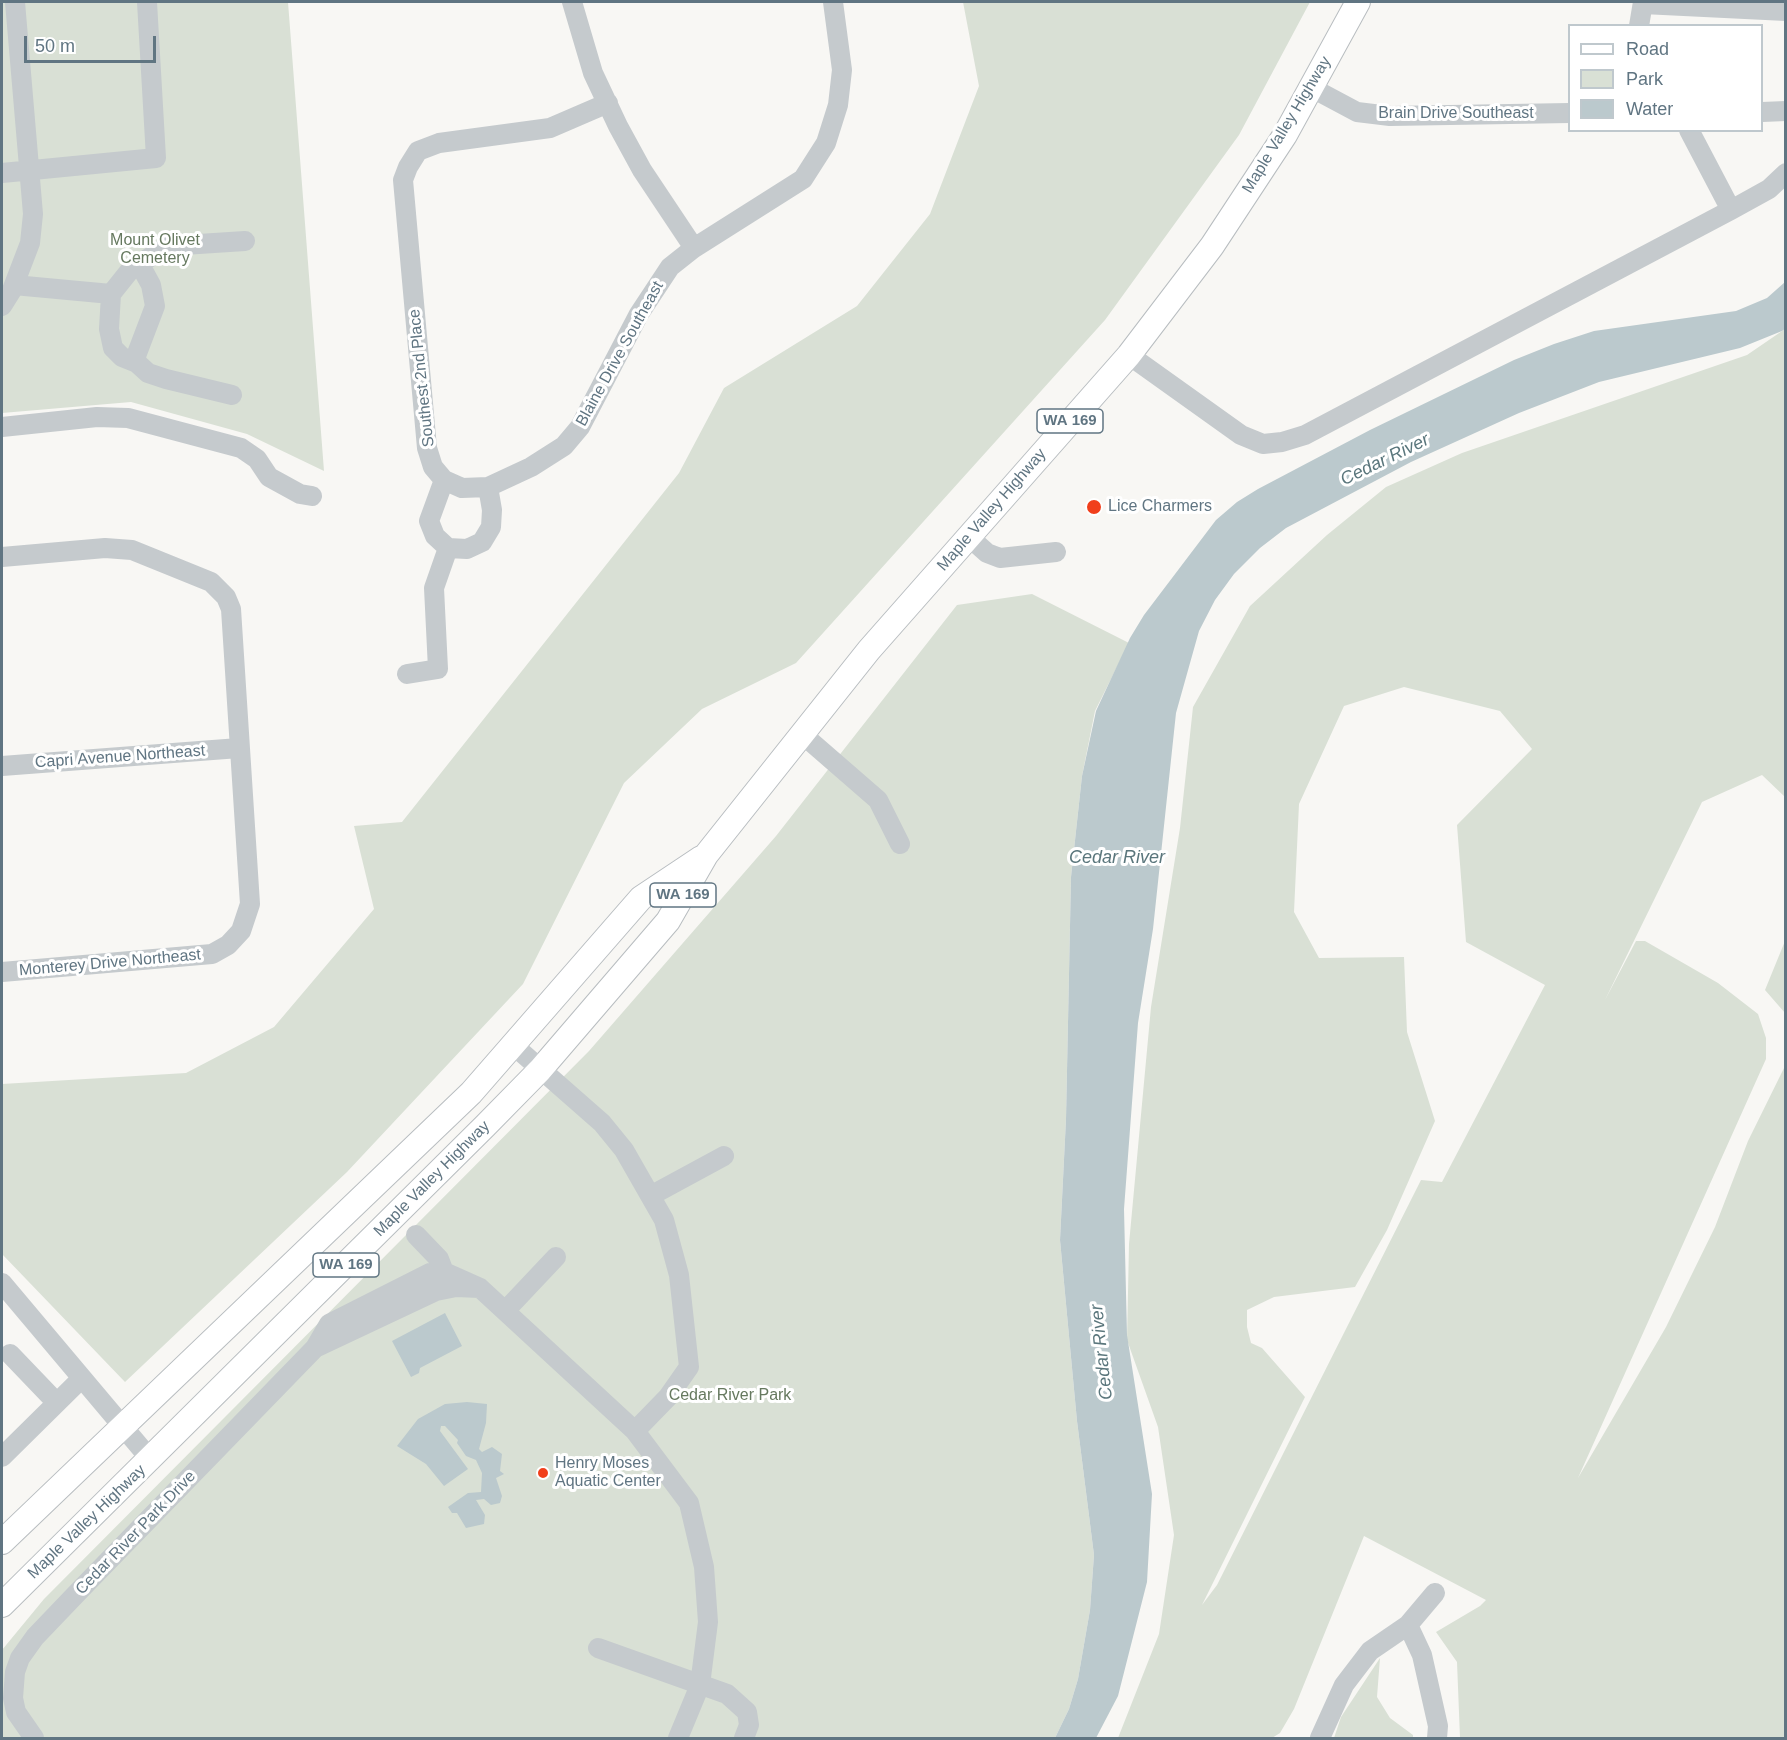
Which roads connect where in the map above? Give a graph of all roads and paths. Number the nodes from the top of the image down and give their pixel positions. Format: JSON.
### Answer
{"nodes":[{"id":1,"x":15,"y":2,"type":"edge"},
{"id":2,"x":147,"y":2,"type":"edge"},
{"id":3,"x":572,"y":2,"type":"edge"},
{"id":4,"x":833,"y":2,"type":"edge"},
{"id":5,"x":1358,"y":2,"type":"edge"},
{"id":6,"x":1643,"y":3,"type":"edge"},
{"id":7,"x":1785,"y":11,"type":"edge"},
{"id":8,"x":1639,"y":24,"type":"edge"},
{"id":9,"x":1312,"y":88,"type":"junction"},
{"id":10,"x":608,"y":104,"type":"junction"},
{"id":11,"x":1785,"y":111,"type":"edge"},
{"id":12,"x":1763,"y":112,"type":"edge"},
{"id":13,"x":1568,"y":113,"type":"edge"},
{"id":14,"x":1690,"y":132,"type":"edge"},
{"id":15,"x":29,"y":171,"type":"junction"},
{"id":16,"x":2,"y":173,"type":"edge"},
{"id":17,"x":1785,"y":173,"type":"edge"},
{"id":18,"x":1731,"y":210,"type":"junction"},
{"id":19,"x":245,"y":242,"type":"dead end"},
{"id":20,"x":694,"y":248,"type":"junction"},
{"id":21,"x":139,"y":263,"type":"junction"},
{"id":22,"x":14,"y":285,"type":"junction"},
{"id":23,"x":111,"y":294,"type":"junction"},
{"id":24,"x":2,"y":306,"type":"edge"},
{"id":25,"x":1129,"y":355,"type":"junction"},
{"id":26,"x":137,"y":363,"type":"junction"},
{"id":27,"x":232,"y":395,"type":"dead end"},
{"id":28,"x":2,"y":427,"type":"edge"},
{"id":29,"x":444,"y":480,"type":"junction"},
{"id":30,"x":488,"y":487,"type":"junction"},
{"id":31,"x":312,"y":496,"type":"dead end"},
{"id":32,"x":968,"y":536,"type":"junction"},
{"id":33,"x":448,"y":548,"type":"junction"},
{"id":34,"x":1056,"y":552,"type":"dead end"},
{"id":35,"x":2,"y":557,"type":"edge"},
{"id":36,"x":406,"y":674,"type":"dead end"},
{"id":37,"x":802,"y":734,"type":"junction"},
{"id":38,"x":239,"y":748,"type":"junction"},
{"id":39,"x":2,"y":766,"type":"edge"},
{"id":40,"x":900,"y":844,"type":"dead end"},
{"id":41,"x":706,"y":855,"type":"junction"},
{"id":42,"x":2,"y":972,"type":"edge"},
{"id":43,"x":512,"y":1044,"type":"junction"},
{"id":44,"x":540,"y":1070,"type":"junction"},
{"id":45,"x":724,"y":1156,"type":"dead end"},
{"id":46,"x":652,"y":1195,"type":"junction"},
{"id":47,"x":416,"y":1235,"type":"dead end"},
{"id":48,"x":556,"y":1257,"type":"dead end"},
{"id":49,"x":444,"y":1272,"type":"junction"},
{"id":50,"x":480,"y":1288,"type":"junction"},
{"id":51,"x":4,"y":1291,"type":"edge"},
{"id":52,"x":506,"y":1310,"type":"junction"},
{"id":53,"x":315,"y":1348,"type":"junction"},
{"id":54,"x":10,"y":1354,"type":"dead end"},
{"id":55,"x":82,"y":1377,"type":"junction"},
{"id":56,"x":56,"y":1402,"type":"junction"},
{"id":57,"x":122,"y":1427,"type":"junction"},
{"id":58,"x":635,"y":1431,"type":"junction"},
{"id":59,"x":2,"y":1457,"type":"edge"},
{"id":60,"x":151,"y":1460,"type":"junction"},
{"id":61,"x":2,"y":1542,"type":"edge"},
{"id":62,"x":1435,"y":1593,"type":"dead end"},
{"id":63,"x":2,"y":1605,"type":"edge"},
{"id":64,"x":1408,"y":1625,"type":"junction"},
{"id":65,"x":598,"y":1648,"type":"dead end"},
{"id":66,"x":700,"y":1685,"type":"junction"},
{"id":67,"x":34,"y":1738,"type":"edge"},
{"id":68,"x":678,"y":1738,"type":"edge"},
{"id":69,"x":744,"y":1738,"type":"edge"},
{"id":70,"x":1320,"y":1738,"type":"edge"},
{"id":71,"x":1437,"y":1738,"type":"edge"}],
"edges":[{"from":1,"to":15,"type":"street"},
{"from":2,"to":15,"type":"street"},
{"from":3,"to":10,"type":"street"},
{"from":4,"to":20,"type":"street","name":"Blaine Drive Southeast"},
{"from":5,"to":9,"type":"main road","name":"Maple Valley Highway","number":"WA 169"},
{"from":6,"to":7,"type":"street"},
{"from":6,"to":8,"type":"street"},
{"from":9,"to":13,"type":"street","name":"Brain Drive Southeast"},
{"from":9,"to":25,"type":"main road","name":"Maple Valley Highway","number":"WA 169"},
{"from":10,"to":20,"type":"street"},
{"from":10,"to":29,"type":"street","name":"Southest 2nd Place"},
{"from":11,"to":12,"type":"street"},
{"from":14,"to":18,"type":"street"},
{"from":15,"to":16,"type":"street"},
{"from":15,"to":22,"type":"street"},
{"from":17,"to":18,"type":"street"},
{"from":18,"to":25,"type":"street"},
{"from":19,"to":21,"type":"street"},
{"from":20,"to":30,"type":"street","name":"Blaine Drive Southeast"},
{"from":21,"to":23,"type":"street"},
{"from":21,"to":26,"type":"street"},
{"from":22,"to":23,"type":"street"},
{"from":22,"to":24,"type":"street"},
{"from":23,"to":26,"type":"street"},
{"from":25,"to":32,"type":"main road","name":"Maple Valley Highway","number":"WA 169"},
{"from":26,"to":27,"type":"street"},
{"from":28,"to":31,"type":"street"},
{"from":29,"to":30,"type":"street","name":"Blaine Drive Southeast"},
{"from":29,"to":33,"type":"street"},
{"from":30,"to":33,"type":"street"},
{"from":32,"to":34,"type":"street"},
{"from":32,"to":37,"type":"main road","name":"Maple Valley Highway","number":"WA 169"},
{"from":33,"to":36,"type":"street"},
{"from":35,"to":38,"type":"street","name":"Monterey Drive Northeast"},
{"from":37,"to":40,"type":"street"},
{"from":37,"to":41,"type":"main road","name":"Maple Valley Highway","number":"WA 169"},
{"from":38,"to":39,"type":"street","name":"Capri Avenue Northeast"},
{"from":38,"to":42,"type":"street","name":"Monterey Drive Northeast"},
{"from":41,"to":43,"type":"main road","name":"Maple Valley Highway","number":"WA 169"},
{"from":41,"to":44,"type":"main road","name":"Maple Valley Highway","number":"WA 169"},
{"from":43,"to":44,"type":"street"},
{"from":43,"to":57,"type":"main road","name":"Maple Valley Highway","number":"WA 169"},
{"from":44,"to":46,"type":"street"},
{"from":44,"to":60,"type":"main road","name":"Maple Valley Highway","number":"WA 169"},
{"from":45,"to":46,"type":"street"},
{"from":46,"to":58,"type":"street"},
{"from":47,"to":49,"type":"street"},
{"from":48,"to":52,"type":"street"},
{"from":49,"to":50,"type":"street"},
{"from":49,"to":53,"type":"street","name":"Cedar River Park Drive"},
{"from":50,"to":52,"type":"street"},
{"from":50,"to":53,"type":"street","name":"Cedar River Park Drive"},
{"from":51,"to":55,"type":"street"},
{"from":52,"to":58,"type":"street"},
{"from":53,"to":67,"type":"street","name":"Cedar River Park Drive"},
{"from":54,"to":56,"type":"street"},
{"from":55,"to":56,"type":"street"},
{"from":55,"to":57,"type":"street"},
{"from":56,"to":59,"type":"street"},
{"from":57,"to":60,"type":"street"},
{"from":57,"to":61,"type":"main road","name":"Maple Valley Highway","number":"WA 169"},
{"from":58,"to":66,"type":"street"},
{"from":60,"to":63,"type":"main road","name":"Maple Valley Highway","number":"WA 169"},
{"from":62,"to":64,"type":"street"},
{"from":64,"to":70,"type":"street"},
{"from":64,"to":71,"type":"street"},
{"from":65,"to":66,"type":"street"},
{"from":66,"to":68,"type":"street"},
{"from":66,"to":69,"type":"street"}]}
